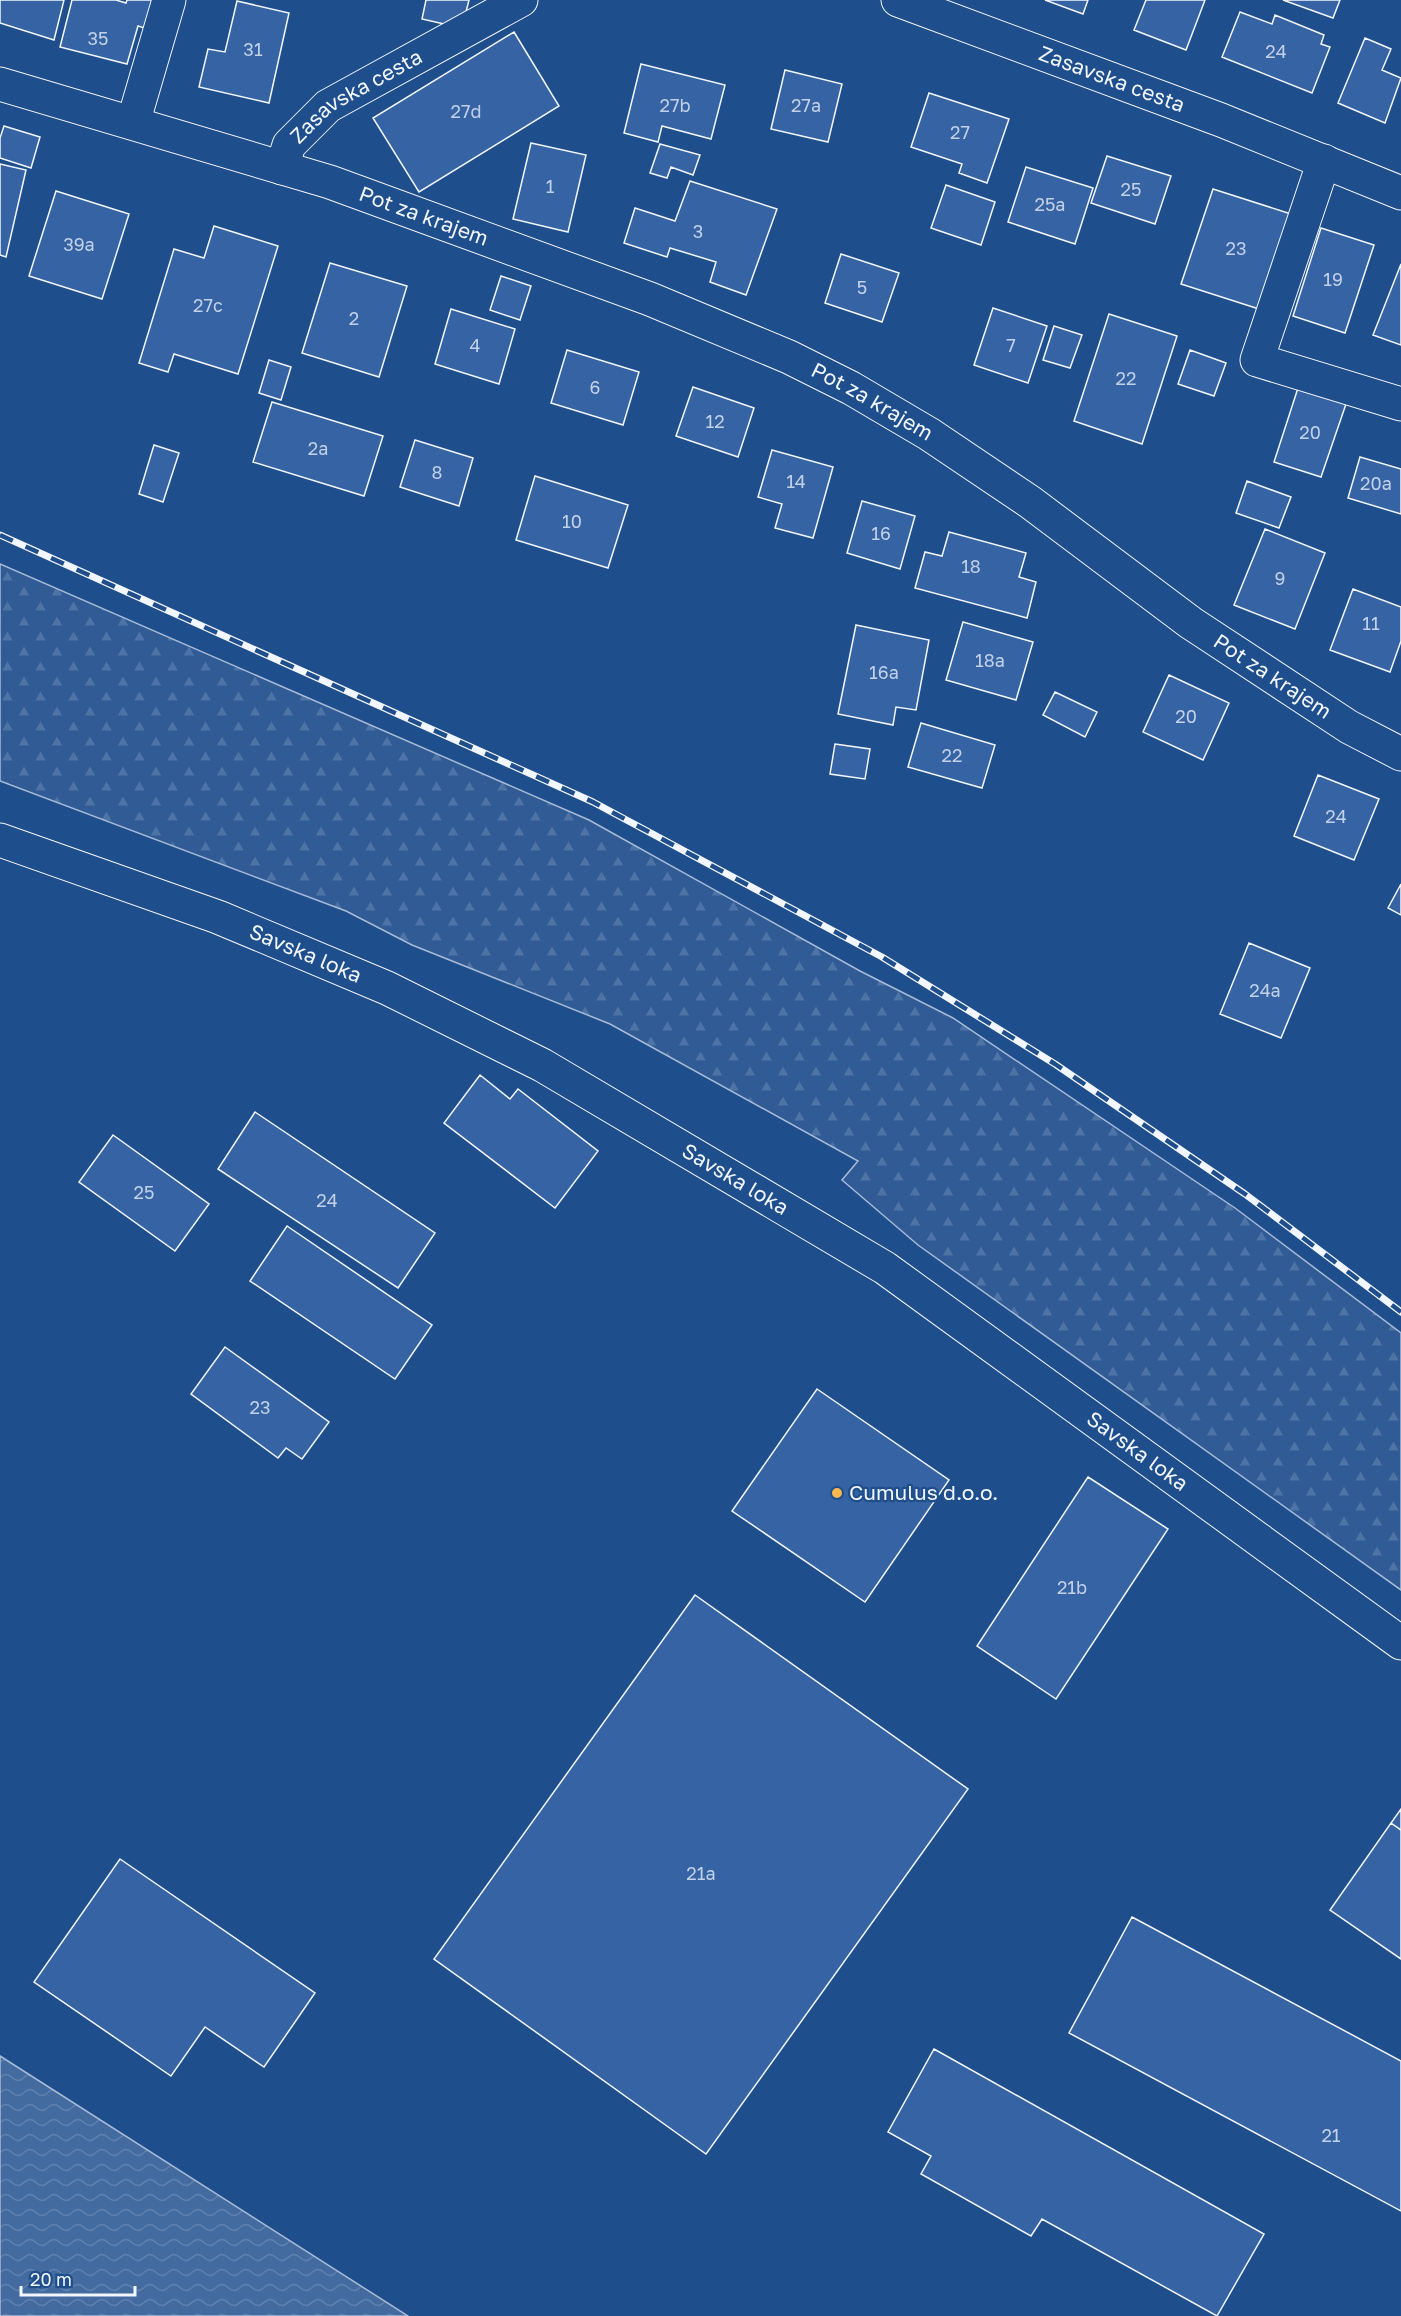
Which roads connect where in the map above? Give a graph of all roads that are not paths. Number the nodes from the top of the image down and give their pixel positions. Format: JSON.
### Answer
{"nodes":[{"id":1,"x":169,"y":0,"type":"edge"},
{"id":2,"x":521,"y":0,"type":"edge"},
{"id":3,"x":898,"y":0,"type":"edge"},
{"id":4,"x":0,"y":84,"type":"edge"},
{"id":5,"x":133,"y":123,"type":"junction"},
{"id":6,"x":1324,"y":161,"type":"junction"},
{"id":7,"x":282,"y":168,"type":"junction"},
{"id":8,"x":1399,"y":184,"type":"edge"},
{"id":9,"x":1401,"y":404,"type":"edge"},
{"id":10,"x":1401,"y":754,"type":"edge"},
{"id":11,"x":0,"y":840,"type":"edge"},
{"id":12,"x":1401,"y":1643,"type":"edge"}],
"edges":[{"from":1,"to":5,"type":"street"},
{"from":2,"to":7,"type":"street","name":"Zasavska cesta"},
{"from":3,"to":6,"type":"street","name":"Zasavska cesta"},
{"from":4,"to":5,"type":"street","name":"Zasavska cesta"},
{"from":5,"to":7,"type":"street","name":"Zasavska cesta"},
{"from":6,"to":8,"type":"street","name":"Zasavska cesta"},
{"from":6,"to":9,"type":"street"},
{"from":7,"to":10,"type":"street","name":"Pot za krajem"},
{"from":11,"to":12,"type":"street","name":"Savska loka"}]}
